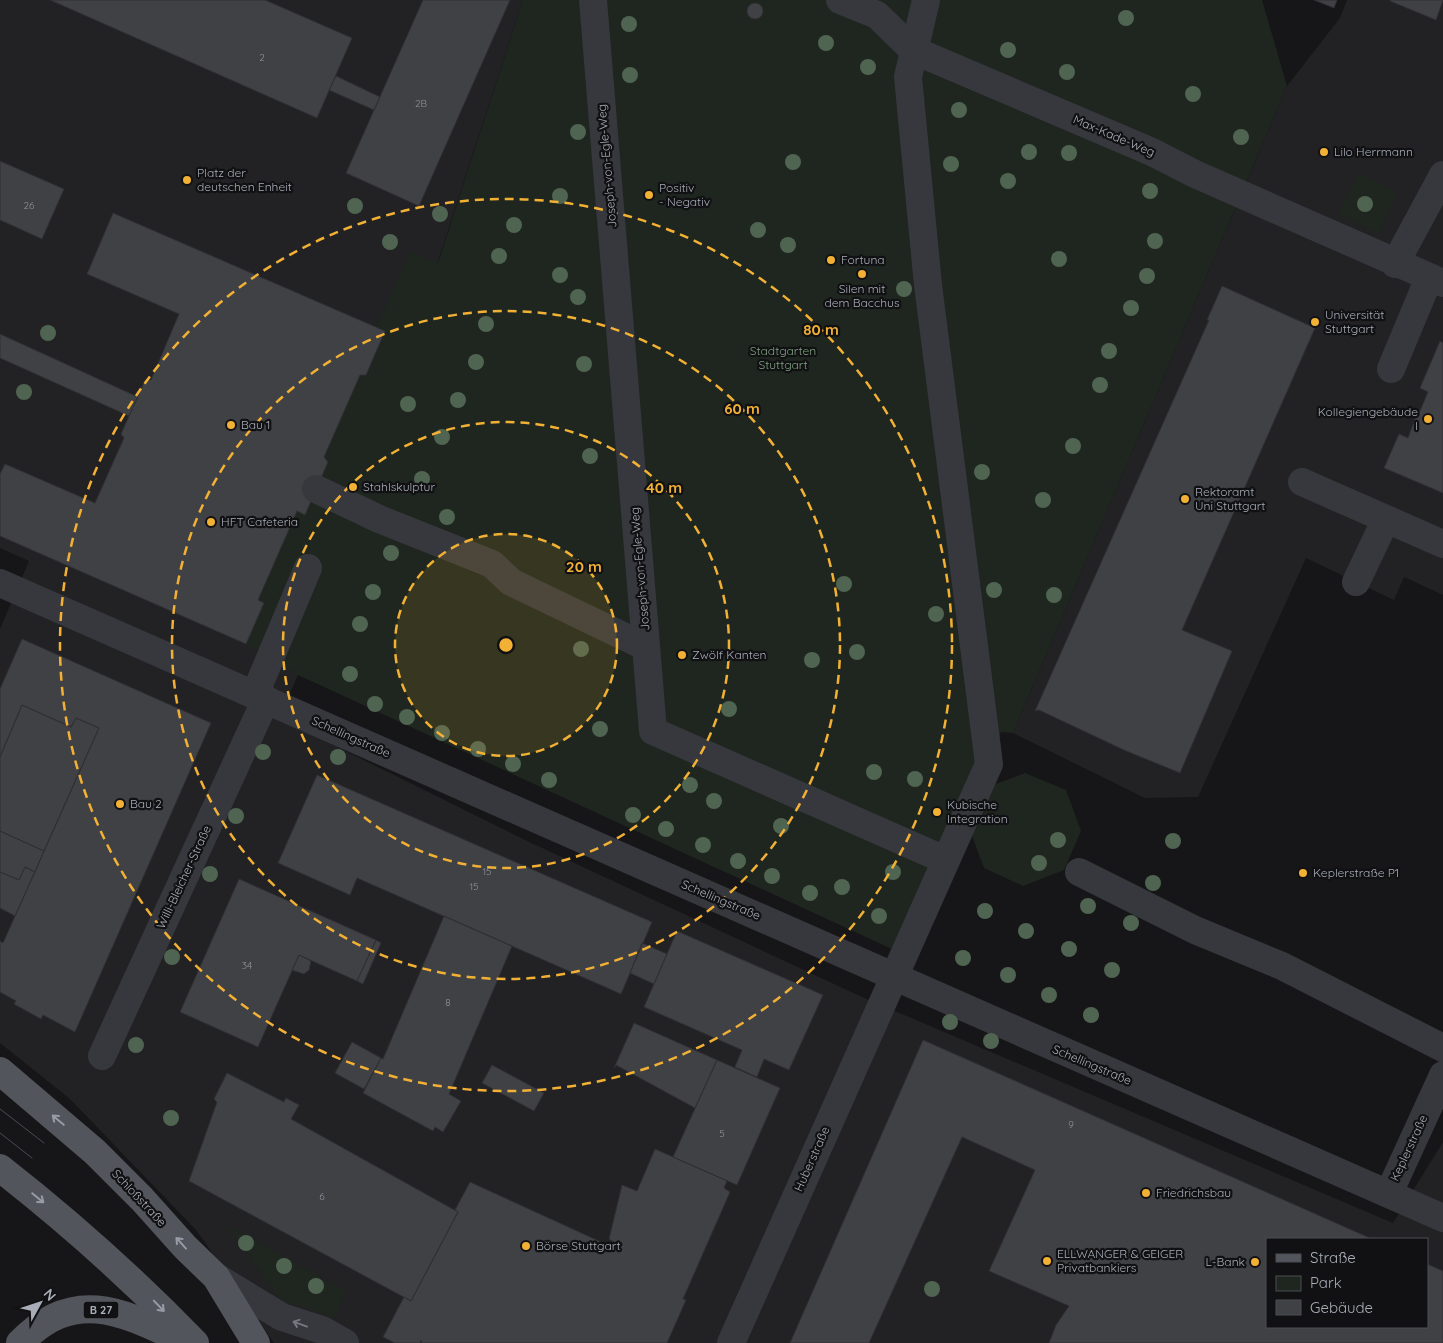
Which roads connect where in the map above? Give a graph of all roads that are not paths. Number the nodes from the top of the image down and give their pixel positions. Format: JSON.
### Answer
{"nodes":[{"id":1,"x":593,"y":0,"type":"edge"},
{"id":2,"x":840,"y":0,"type":"edge"},
{"id":3,"x":926,"y":0,"type":"edge"},
{"id":4,"x":913,"y":50,"type":"junction"},
{"id":5,"x":1443,"y":175,"type":"edge"},
{"id":6,"x":1395,"y":264,"type":"junction"},
{"id":7,"x":1436,"y":280,"type":"edge"},
{"id":8,"x":1391,"y":369,"type":"dead end"},
{"id":9,"x":1302,"y":482,"type":"dead end"},
{"id":10,"x":316,"y":489,"type":"dead end"},
{"id":11,"x":1386,"y":518,"type":"junction"},
{"id":12,"x":1443,"y":544,"type":"edge"},
{"id":13,"x":308,"y":568,"type":"dead end"},
{"id":14,"x":1356,"y":582,"type":"dead end"},
{"id":15,"x":0,"y":583,"type":"edge"},
{"id":16,"x":646,"y":647,"type":"junction"},
{"id":17,"x":260,"y":696,"type":"junction"},
{"id":18,"x":945,"y":860,"type":"junction"},
{"id":19,"x":1079,"y":872,"type":"dead end"},
{"id":20,"x":894,"y":975,"type":"junction"},
{"id":21,"x":1443,"y":1048,"type":"edge"},
{"id":22,"x":102,"y":1056,"type":"dead end"},
{"id":23,"x":0,"y":1071,"type":"edge"},
{"id":24,"x":1443,"y":1075,"type":"edge"},
{"id":25,"x":0,"y":1168,"type":"edge"},
{"id":26,"x":1388,"y":1193,"type":"junction"},
{"id":27,"x":1443,"y":1218,"type":"edge"},
{"id":28,"x":216,"y":1277,"type":"junction"},
{"id":29,"x":20,"y":1343,"type":"edge"},
{"id":30,"x":187,"y":1343,"type":"edge"},
{"id":31,"x":195,"y":1343,"type":"edge"},
{"id":32,"x":256,"y":1343,"type":"edge"},
{"id":33,"x":345,"y":1343,"type":"edge"},
{"id":34,"x":731,"y":1343,"type":"edge"}],
"edges":[{"from":1,"to":16,"type":"street","name":"Joseph-von-Egle-Weg"},
{"from":2,"to":4,"type":"street","name":"Max-Kade-Weg"},
{"from":3,"to":4,"type":"street","name":"Huberstraße"},
{"from":4,"to":6,"type":"street","name":"Max-Kade-Weg"},
{"from":4,"to":18,"type":"street","name":"Huberstraße"},
{"from":5,"to":6,"type":"street"},
{"from":6,"to":7,"type":"street","name":"Max-Kade-Weg"},
{"from":7,"to":8,"type":"street","name":"Max-Kade-Weg"},
{"from":9,"to":11,"type":"street"},
{"from":10,"to":16,"type":"street"},
{"from":11,"to":12,"type":"street"},
{"from":11,"to":14,"type":"street"},
{"from":13,"to":17,"type":"street","name":"Willi-Bleicher-Straße"},
{"from":15,"to":17,"type":"street","name":"Schellingstraße"},
{"from":16,"to":18,"type":"street","name":"Joseph-von-Egle-Weg"},
{"from":17,"to":20,"type":"street","name":"Schellingstraße"},
{"from":17,"to":22,"type":"street","name":"Willi-Bleicher-Straße"},
{"from":18,"to":20,"type":"street","name":"Huberstraße"},
{"from":19,"to":21,"type":"street"},
{"from":20,"to":26,"type":"street","name":"Schellingstraße"},
{"from":20,"to":34,"type":"street","name":"Huberstraße"},
{"from":28,"to":23,"type":"main road","name":"Schloßstraße","one_way":true},
{"from":24,"to":26,"type":"street","name":"Keplerstraße"},
{"from":25,"to":31,"type":"main road","one_way":true},
{"from":26,"to":27,"type":"street","name":"Schellingstraße"},
{"from":28,"to":32,"type":"main road","name":"Schloßstraße"},
{"from":33,"to":28,"type":"street","one_way":true},
{"from":29,"to":30,"type":"main road","number":"B 27"}]}
